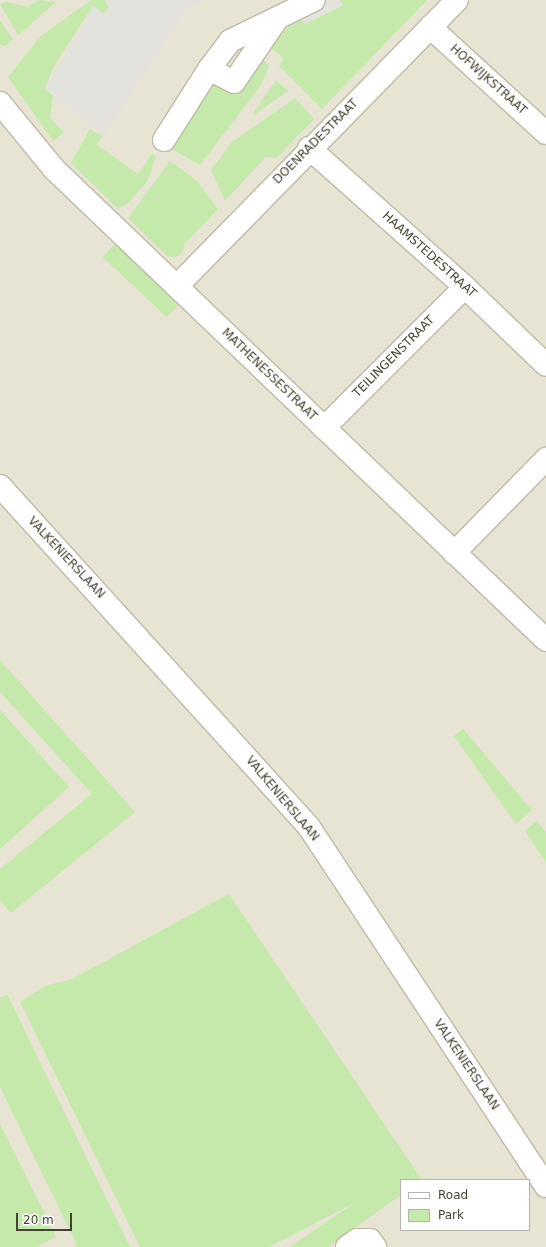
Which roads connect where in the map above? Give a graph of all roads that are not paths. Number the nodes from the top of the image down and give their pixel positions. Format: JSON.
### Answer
{"nodes":[{"id":1,"x":314,"y":0,"type":"edge"},
{"id":2,"x":457,"y":0,"type":"edge"},
{"id":3,"x":430,"y":28,"type":"junction"},
{"id":4,"x":0,"y":103,"type":"edge"},
{"id":5,"x":546,"y":133,"type":"edge"},
{"id":6,"x":164,"y":140,"type":"dead end"},
{"id":7,"x":309,"y":148,"type":"junction"},
{"id":8,"x":177,"y":286,"type":"junction"},
{"id":9,"x":465,"y":287,"type":"junction"},
{"id":10,"x":546,"y":366,"type":"edge"},
{"id":11,"x":324,"y":428,"type":"junction"},
{"id":12,"x":546,"y":459,"type":"edge"},
{"id":13,"x":0,"y":486,"type":"edge"},
{"id":14,"x":454,"y":553,"type":"junction"},
{"id":15,"x":546,"y":640,"type":"edge"},
{"id":16,"x":546,"y":1186,"type":"edge"},
{"id":17,"x":347,"y":1247,"type":"edge"},
{"id":18,"x":375,"y":1247,"type":"edge"}],
"edges":[{"from":1,"to":6,"type":"street"},
{"from":2,"to":3,"type":"street","name":"DOENRADESTRAAT"},
{"from":3,"to":5,"type":"street","name":"HOFWIJKSTRAAT"},
{"from":3,"to":7,"type":"street","name":"DOENRADESTRAAT"},
{"from":4,"to":8,"type":"street","name":"MATHENESSESTRAAT"},
{"from":7,"to":8,"type":"street","name":"DOENRADESTRAAT"},
{"from":7,"to":9,"type":"street","name":"HAAMSTEDESTRAAT"},
{"from":8,"to":11,"type":"street","name":"MATHENESSESTRAAT"},
{"from":9,"to":10,"type":"street","name":"HAAMSTEDESTRAAT"},
{"from":9,"to":11,"type":"street","name":"TEILINGENSTRAAT"},
{"from":11,"to":14,"type":"street","name":"MATHENESSESTRAAT"},
{"from":12,"to":14,"type":"street"},
{"from":13,"to":16,"type":"street","name":"VALKENIERSLAAN"},
{"from":14,"to":15,"type":"street","name":"MATHENESSESTRAAT"},
{"from":17,"to":18,"type":"street"}]}
